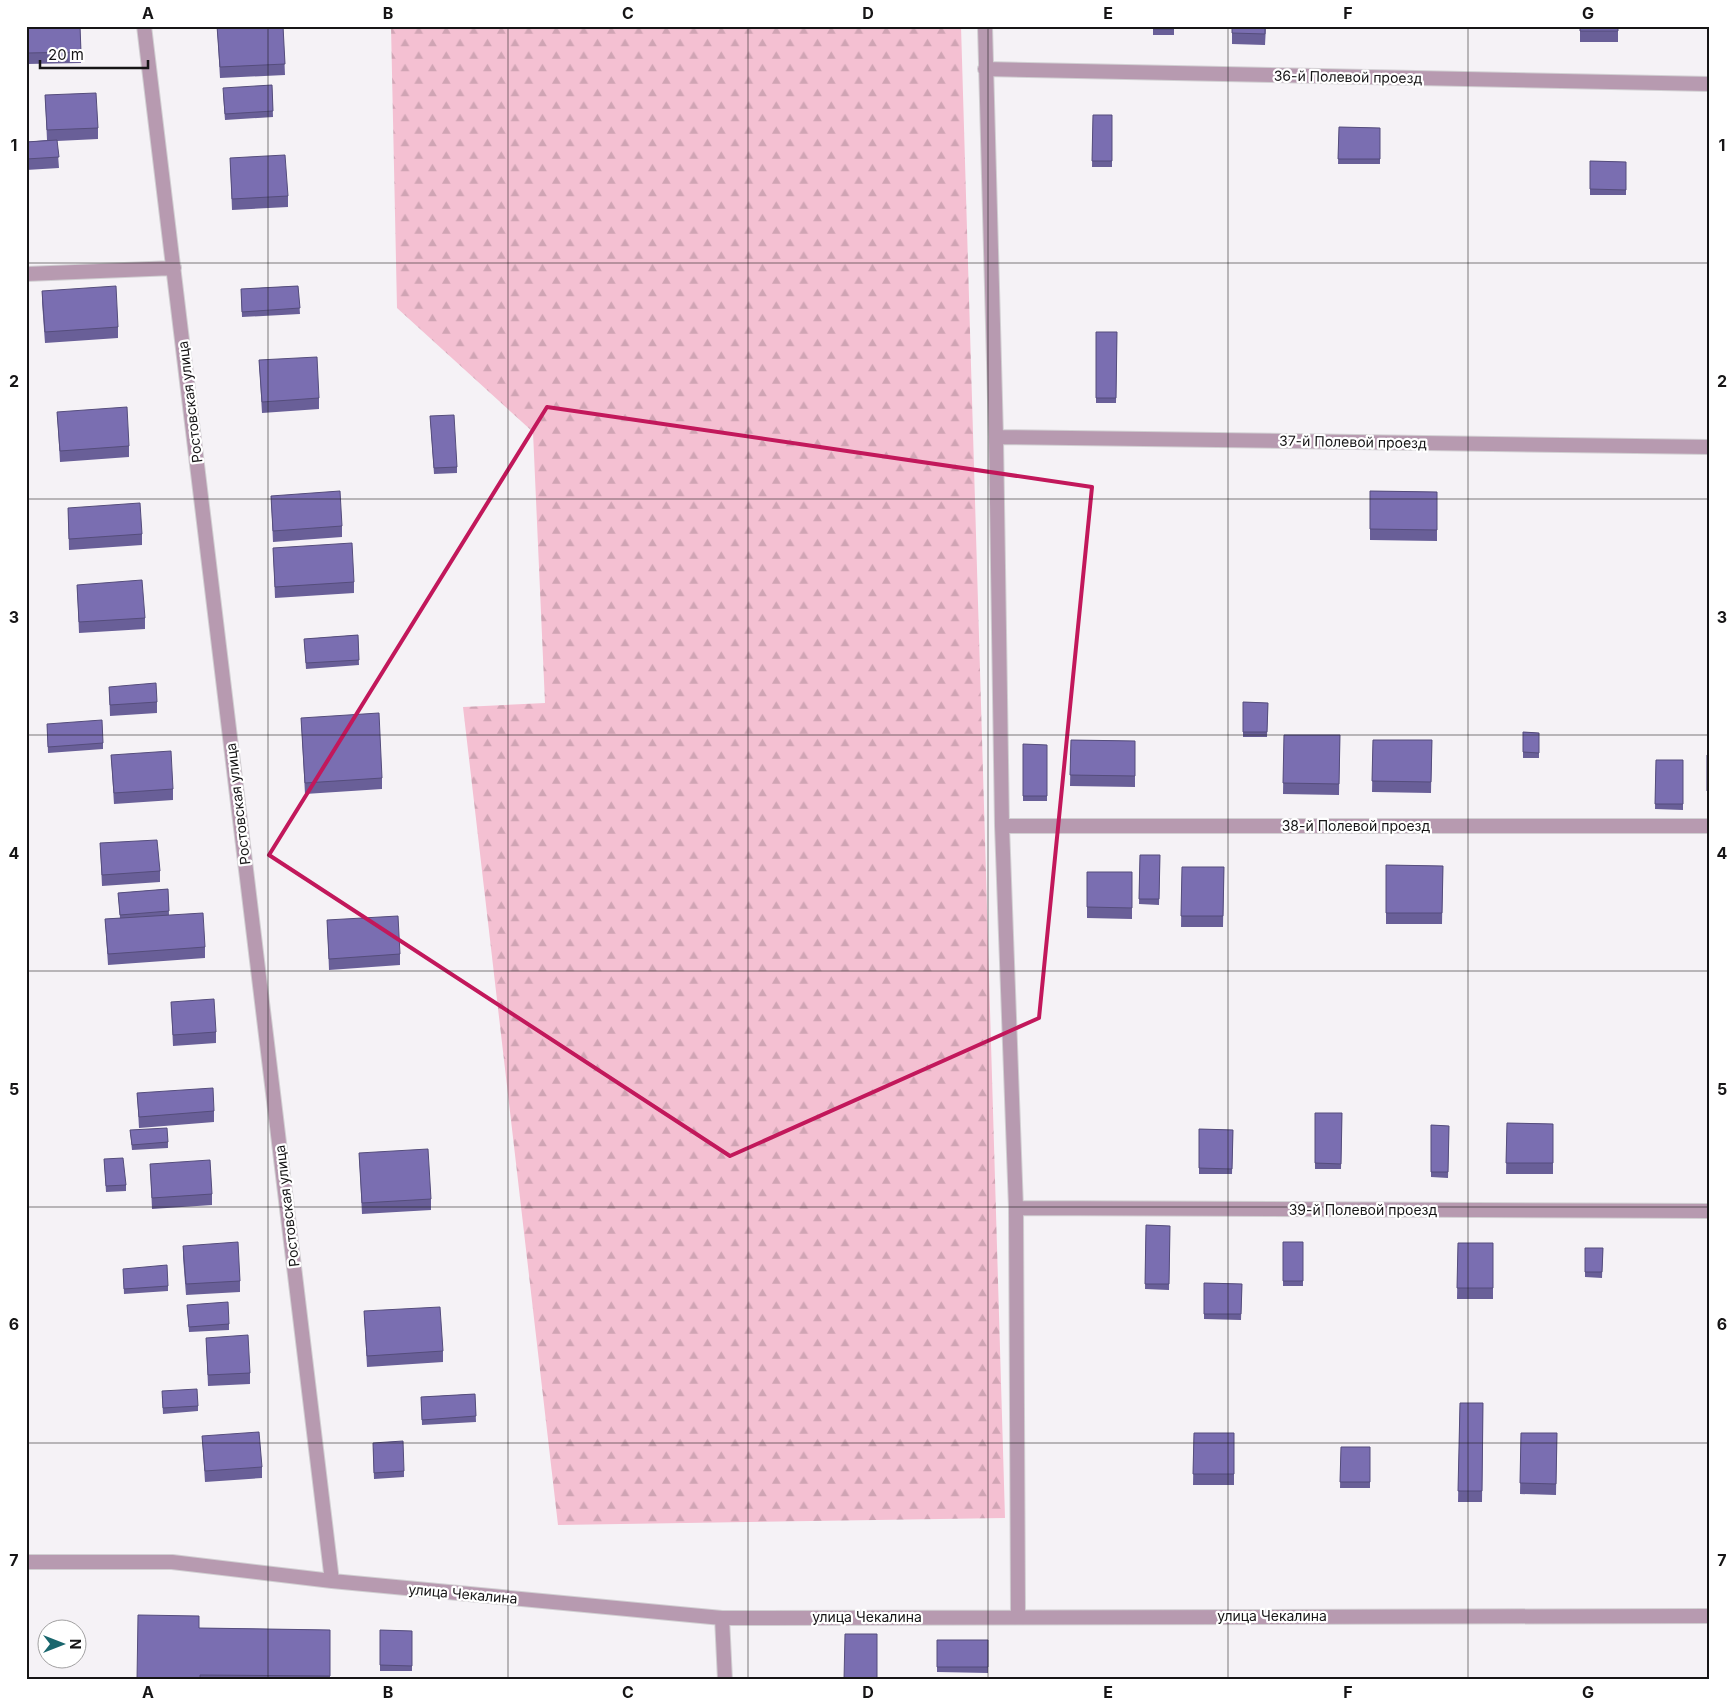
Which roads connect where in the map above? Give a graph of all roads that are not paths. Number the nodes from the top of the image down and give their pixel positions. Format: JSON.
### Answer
{"nodes":[{"id":1,"x":144,"y":26,"type":"edge"},
{"id":2,"x":985,"y":26,"type":"edge"},
{"id":3,"x":985,"y":69,"type":"junction"},
{"id":4,"x":1710,"y":84,"type":"edge"},
{"id":5,"x":174,"y":268,"type":"junction"},
{"id":6,"x":26,"y":274,"type":"edge"},
{"id":7,"x":996,"y":437,"type":"junction"},
{"id":8,"x":1710,"y":448,"type":"edge"},
{"id":9,"x":1002,"y":826,"type":"junction"},
{"id":10,"x":1710,"y":826,"type":"edge"},
{"id":11,"x":1016,"y":1208,"type":"junction"},
{"id":12,"x":1710,"y":1211,"type":"edge"},
{"id":13,"x":26,"y":1562,"type":"edge"},
{"id":14,"x":332,"y":1582,"type":"junction"},
{"id":15,"x":1018,"y":1616,"type":"junction"},
{"id":16,"x":1710,"y":1616,"type":"edge"},
{"id":17,"x":722,"y":1618,"type":"junction"},
{"id":18,"x":725,"y":1680,"type":"edge"}],
"edges":[{"from":1,"to":5,"type":"street","name":"Ростовская улица"},
{"from":2,"to":3,"type":"street"},
{"from":3,"to":4,"type":"street","name":"36-й Полевой проезд"},
{"from":3,"to":7,"type":"street"},
{"from":5,"to":6,"type":"street"},
{"from":5,"to":14,"type":"street","name":"Ростовская улица"},
{"from":7,"to":8,"type":"street","name":"37-й Полевой проезд"},
{"from":7,"to":9,"type":"street"},
{"from":9,"to":10,"type":"street","name":"38-й Полевой проезд"},
{"from":9,"to":11,"type":"street"},
{"from":11,"to":12,"type":"street","name":"39-й Полевой проезд"},
{"from":11,"to":15,"type":"street"},
{"from":13,"to":14,"type":"street","name":"улица Чекалина"},
{"from":14,"to":17,"type":"street","name":"улица Чекалина"},
{"from":15,"to":16,"type":"street","name":"улица Чекалина"},
{"from":15,"to":17,"type":"street","name":"улица Чекалина"},
{"from":17,"to":18,"type":"street"}]}
